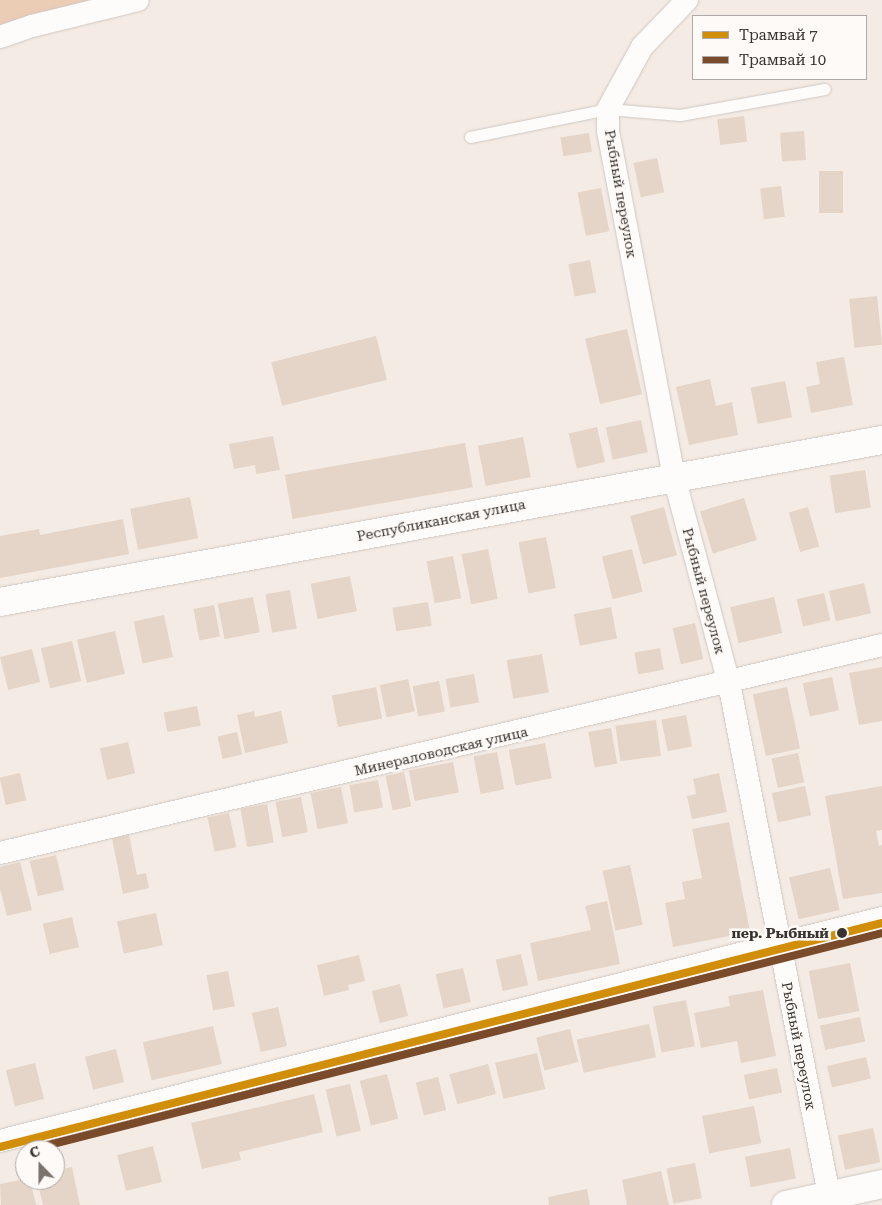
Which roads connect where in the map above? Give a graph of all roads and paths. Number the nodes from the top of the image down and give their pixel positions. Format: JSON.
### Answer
{"nodes":[{"id":1,"x":138,"y":0,"type":"edge"},
{"id":2,"x":687,"y":0,"type":"edge"},
{"id":3,"x":0,"y":38,"type":"edge"},
{"id":4,"x":825,"y":89,"type":"dead end"},
{"id":5,"x":608,"y":109,"type":"junction"},
{"id":6,"x":470,"y":137,"type":"dead end"},
{"id":7,"x":882,"y":440,"type":"edge"},
{"id":8,"x":674,"y":477,"type":"junction"},
{"id":9,"x":0,"y":602,"type":"edge"},
{"id":10,"x":882,"y":645,"type":"edge"},
{"id":11,"x":729,"y":683,"type":"junction"},
{"id":12,"x":0,"y":853,"type":"edge"},
{"id":13,"x":882,"y":918,"type":"edge"},
{"id":14,"x":779,"y":945,"type":"junction"},
{"id":15,"x":0,"y":1141,"type":"edge"},
{"id":16,"x":882,"y":1184,"type":"edge"},
{"id":17,"x":830,"y":1200,"type":"edge"},
{"id":18,"x":786,"y":1205,"type":"edge"}],
"edges":[{"from":1,"to":3,"type":"street"},
{"from":2,"to":5,"type":"street"},
{"from":4,"to":5,"type":"lane"},
{"from":5,"to":6,"type":"lane"},
{"from":5,"to":8,"type":"street","name":"Рыбный переулок"},
{"from":7,"to":8,"type":"street","name":"Республиканская улица"},
{"from":8,"to":9,"type":"street","name":"Республиканская улица"},
{"from":8,"to":11,"type":"street","name":"Рыбный переулок"},
{"from":10,"to":11,"type":"street","name":"Минераловодская улица"},
{"from":11,"to":12,"type":"street","name":"Минераловодская улица"},
{"from":11,"to":14,"type":"street","name":"Рыбный переулок"},
{"from":13,"to":14,"type":"street"},
{"from":14,"to":15,"type":"street"},
{"from":14,"to":17,"type":"street","name":"Рыбный переулок"},
{"from":16,"to":17,"type":"street"},
{"from":17,"to":18,"type":"street"}]}
